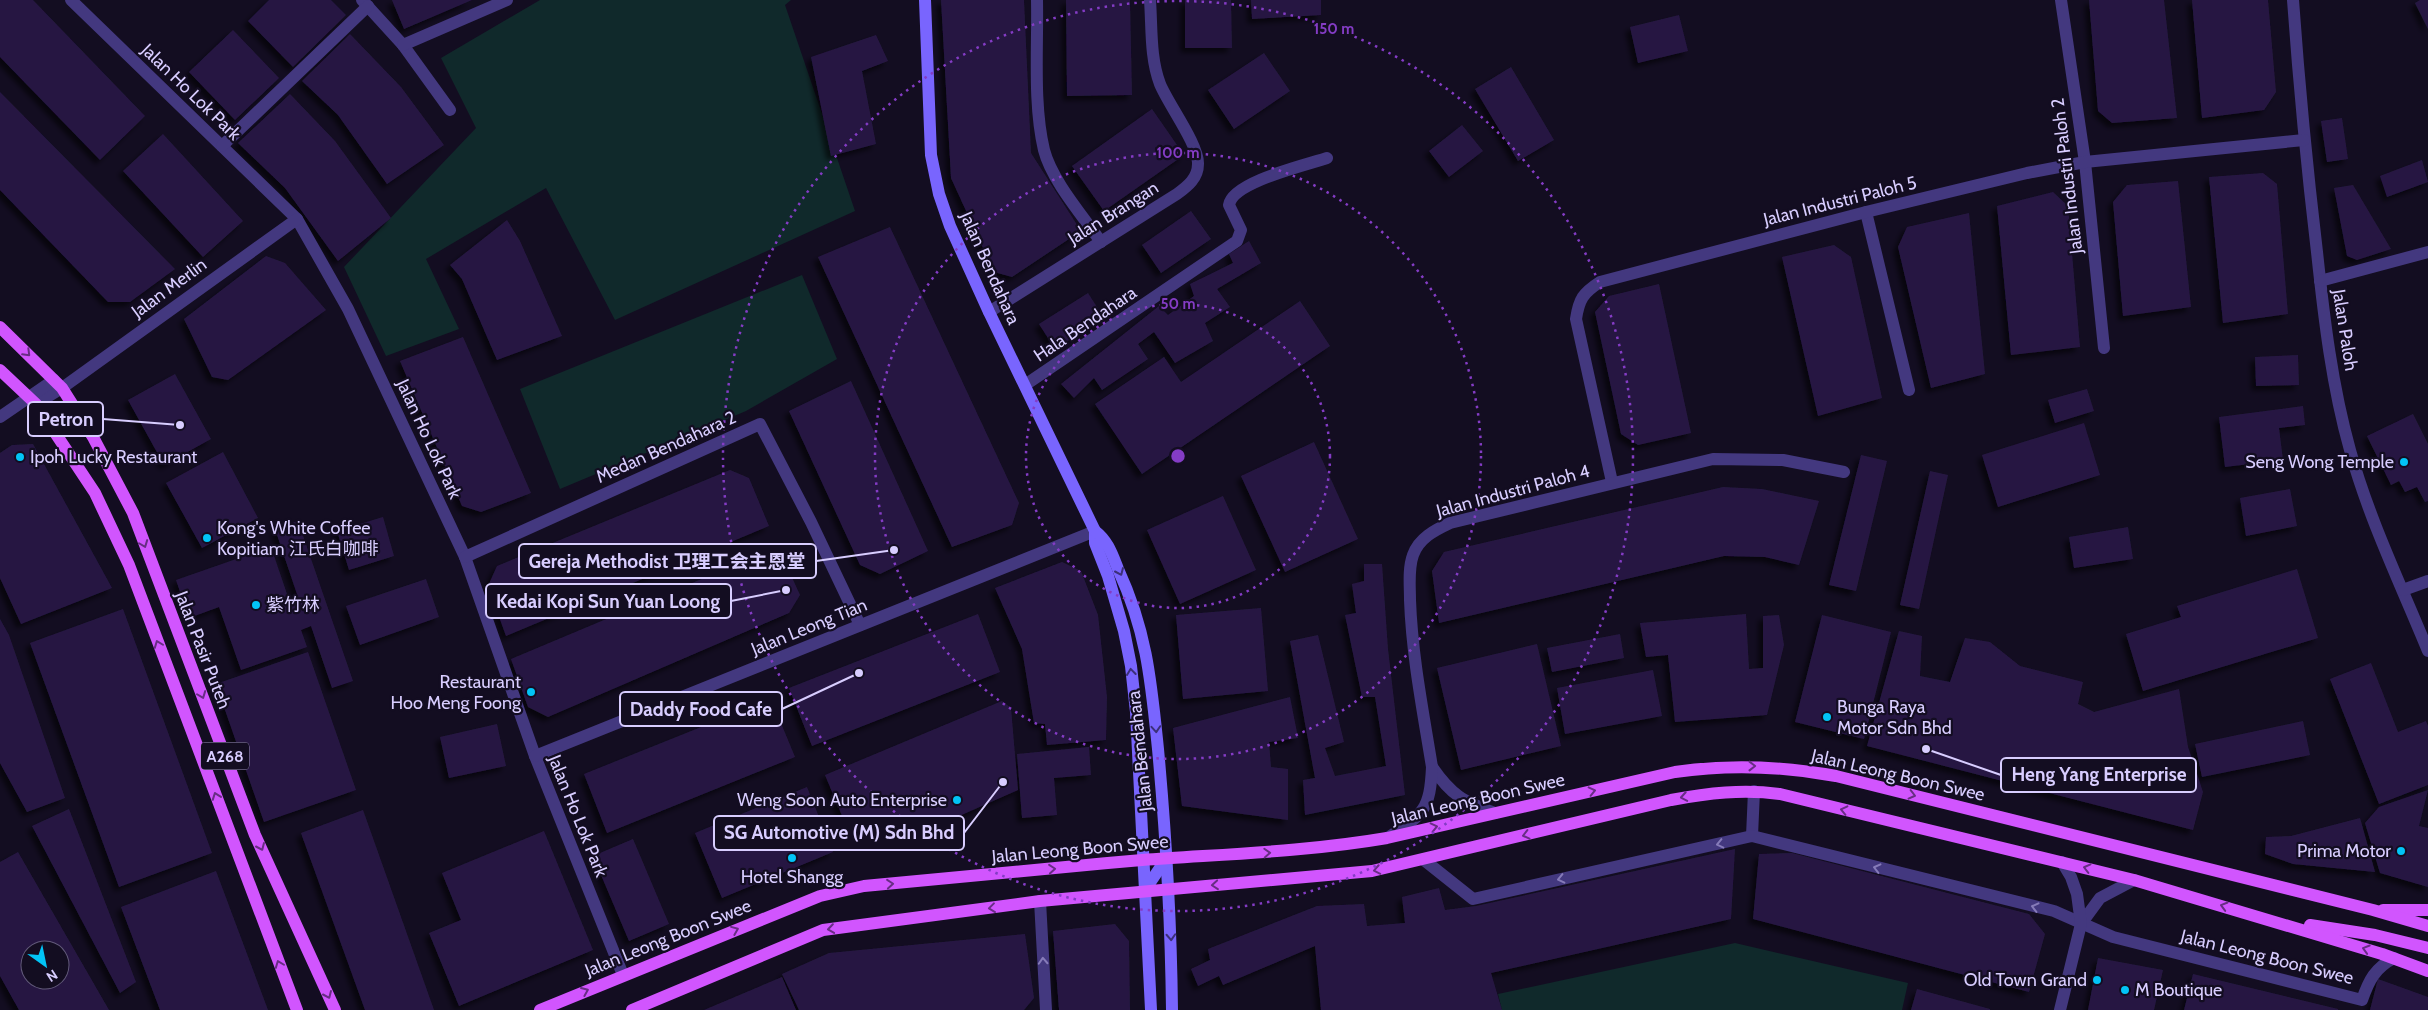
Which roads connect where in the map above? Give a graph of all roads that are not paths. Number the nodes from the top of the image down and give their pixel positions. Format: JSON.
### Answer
{"nodes":[{"id":1,"x":71,"y":0,"type":"edge"},
{"id":2,"x":507,"y":0,"type":"edge"},
{"id":3,"x":925,"y":0,"type":"edge"},
{"id":4,"x":1037,"y":0,"type":"edge"},
{"id":5,"x":1150,"y":0,"type":"edge"},
{"id":6,"x":2061,"y":0,"type":"edge"},
{"id":7,"x":2292,"y":0,"type":"edge"},
{"id":8,"x":365,"y":3,"type":"edge"},
{"id":9,"x":403,"y":45,"type":"junction"},
{"id":10,"x":450,"y":110,"type":"dead end"},
{"id":11,"x":2304,"y":140,"type":"junction"},
{"id":12,"x":222,"y":146,"type":"junction"},
{"id":13,"x":1326,"y":158,"type":"dead end"},
{"id":14,"x":2085,"y":162,"type":"junction"},
{"id":15,"x":1866,"y":212,"type":"junction"},
{"id":16,"x":297,"y":219,"type":"junction"},
{"id":17,"x":1100,"y":242,"type":"junction"},
{"id":18,"x":2428,"y":252,"type":"edge"},
{"id":19,"x":2320,"y":282,"type":"junction"},
{"id":20,"x":989,"y":312,"type":"junction"},
{"id":21,"x":0,"y":327,"type":"edge"},
{"id":22,"x":2104,"y":348,"type":"dead end"},
{"id":23,"x":0,"y":370,"type":"edge"},
{"id":24,"x":58,"y":384,"type":"junction"},
{"id":25,"x":1025,"y":385,"type":"junction"},
{"id":26,"x":1908,"y":390,"type":"dead end"},
{"id":27,"x":33,"y":401,"type":"junction"},
{"id":28,"x":0,"y":417,"type":"edge"},
{"id":29,"x":1844,"y":472,"type":"dead end"},
{"id":30,"x":1612,"y":482,"type":"junction"},
{"id":31,"x":1095,"y":531,"type":"junction"},
{"id":32,"x":464,"y":557,"type":"junction"},
{"id":33,"x":2428,"y":581,"type":"edge"},
{"id":34,"x":2403,"y":590,"type":"junction"},
{"id":35,"x":860,"y":625,"type":"junction"},
{"id":36,"x":2428,"y":651,"type":"edge"},
{"id":37,"x":535,"y":756,"type":"junction"},
{"id":38,"x":1432,"y":767,"type":"junction"},
{"id":39,"x":1754,"y":791,"type":"junction"},
{"id":40,"x":1495,"y":813,"type":"junction"},
{"id":41,"x":1752,"y":836,"type":"junction"},
{"id":42,"x":1387,"y":838,"type":"junction"},
{"id":43,"x":1166,"y":859,"type":"junction"},
{"id":44,"x":1143,"y":860,"type":"junction"},
{"id":45,"x":1424,"y":860,"type":"junction"},
{"id":46,"x":2062,"y":862,"type":"junction"},
{"id":47,"x":1156,"y":875,"type":"junction"},
{"id":48,"x":2134,"y":880,"type":"junction"},
{"id":49,"x":1168,"y":889,"type":"junction"},
{"id":50,"x":1145,"y":890,"type":"junction"},
{"id":51,"x":1040,"y":901,"type":"junction"},
{"id":52,"x":2373,"y":910,"type":"junction"},
{"id":53,"x":2428,"y":910,"type":"edge"},
{"id":54,"x":2271,"y":920,"type":"junction"},
{"id":55,"x":2081,"y":924,"type":"junction"},
{"id":56,"x":2428,"y":926,"type":"edge"},
{"id":57,"x":2428,"y":948,"type":"edge"},
{"id":58,"x":2394,"y":958,"type":"junction"},
{"id":59,"x":2428,"y":971,"type":"edge"},
{"id":60,"x":623,"y":975,"type":"junction"},
{"id":61,"x":297,"y":1010,"type":"edge"},
{"id":62,"x":335,"y":1010,"type":"edge"},
{"id":63,"x":540,"y":1010,"type":"edge"},
{"id":64,"x":632,"y":1010,"type":"edge"},
{"id":65,"x":1046,"y":1010,"type":"edge"},
{"id":66,"x":1151,"y":1010,"type":"edge"},
{"id":67,"x":1172,"y":1010,"type":"edge"},
{"id":68,"x":2060,"y":1010,"type":"edge"}],
"edges":[{"from":1,"to":12,"type":"street","name":"Jalan Ho Lok Park"},
{"from":2,"to":9,"type":"street"},
{"from":3,"to":20,"type":"main road","name":"Jalan Bendahara"},
{"from":4,"to":17,"type":"street"},
{"from":5,"to":17,"type":"street","name":"Jalan Brangan"},
{"from":6,"to":14,"type":"street","name":"Jalan Industri Paloh 2"},
{"from":7,"to":11,"type":"street","name":"Jalan Paloh"},
{"from":8,"to":9,"type":"street"},
{"from":8,"to":12,"type":"street"},
{"from":9,"to":10,"type":"street"},
{"from":11,"to":14,"type":"street","name":"Jalan Industri Paloh 5"},
{"from":11,"to":19,"type":"street","name":"Jalan Paloh"},
{"from":12,"to":16,"type":"street","name":"Jalan Ho Lok Park"},
{"from":13,"to":25,"type":"street","name":"Hala Bendahara"},
{"from":14,"to":15,"type":"street","name":"Jalan Industri Paloh 5"},
{"from":14,"to":22,"type":"street","name":"Jalan Industri Paloh 2"},
{"from":15,"to":26,"type":"street"},
{"from":15,"to":30,"type":"street","name":"Jalan Industri Paloh 5"},
{"from":16,"to":24,"type":"street","name":"Jalan Merlin"},
{"from":16,"to":32,"type":"street","name":"Jalan Ho Lok Park"},
{"from":17,"to":20,"type":"street","name":"Jalan Brangan"},
{"from":18,"to":19,"type":"street"},
{"from":19,"to":34,"type":"street","name":"Jalan Paloh"},
{"from":20,"to":25,"type":"main road","name":"Jalan Bendahara"},
{"from":21,"to":24,"type":"main road","name":"Jalan Pasir Puteh","number":"A268","one_way":true},
{"from":23,"to":27,"type":"main road","number":"A268"},
{"from":24,"to":27,"type":"street","name":"Jalan Merlin"},
{"from":24,"to":62,"type":"main road","name":"Jalan Pasir Puteh","number":"A268","one_way":true},
{"from":25,"to":31,"type":"main road","name":"Jalan Bendahara"},
{"from":27,"to":28,"type":"street"},
{"from":61,"to":27,"type":"main road","number":"A268","one_way":true},
{"from":29,"to":30,"type":"street","name":"Jalan Industri Paloh 4"},
{"from":30,"to":38,"type":"street","name":"Jalan Industri Paloh 4"},
{"from":31,"to":35,"type":"street","name":"Jalan Leong Tian"},
{"from":31,"to":43,"type":"main road","name":"Jalan Bendahara","one_way":true},
{"from":44,"to":31,"type":"main road","name":"Jalan Bendahara","one_way":true},
{"from":32,"to":35,"type":"street","name":"Medan Bendahara 2"},
{"from":32,"to":37,"type":"street","name":"Jalan Ho Lok Park"},
{"from":33,"to":34,"type":"street"},
{"from":34,"to":36,"type":"street","name":"Jalan Paloh"},
{"from":35,"to":37,"type":"street","name":"Jalan Leong Tian"},
{"from":37,"to":60,"type":"street","name":"Jalan Ho Lok Park"},
{"from":38,"to":40,"type":"street","name":"Jalan Industri Paloh 4"},
{"from":38,"to":42,"type":"street","name":"Jalan Industri Paloh 4"},
{"from":39,"to":41,"type":"street"},
{"from":39,"to":45,"type":"main road","name":"Jalan Leong Boon Swee","one_way":true},
{"from":46,"to":39,"type":"main road","name":"Jalan Leong Boon Swee","one_way":true},
{"from":42,"to":40,"type":"main road","name":"Jalan Leong Boon Swee","one_way":true},
{"from":40,"to":52,"type":"main road","name":"Jalan Leong Boon Swee","one_way":true},
{"from":41,"to":45,"type":"street","name":"Jalan Leong Boon Swee","one_way":true},
{"from":55,"to":41,"type":"street","name":"Jalan Leong Boon Swee","one_way":true},
{"from":43,"to":42,"type":"main road","name":"Jalan Leong Boon Swee","one_way":true},
{"from":43,"to":44,"type":"main road","name":"Jalan Leong Boon Swee"},
{"from":43,"to":47,"type":"main road"},
{"from":43,"to":49,"type":"main road","name":"Jalan Bendahara"},
{"from":44,"to":47,"type":"main road"},
{"from":44,"to":50,"type":"main road","name":"Jalan Bendahara"},
{"from":60,"to":44,"type":"main road","name":"Jalan Leong Boon Swee","one_way":true},
{"from":45,"to":49,"type":"main road","name":"Jalan Leong Boon Swee","one_way":true},
{"from":48,"to":46,"type":"main road","name":"Jalan Leong Boon Swee","one_way":true},
{"from":46,"to":55,"type":"street"},
{"from":47,"to":49,"type":"main road"},
{"from":47,"to":50,"type":"main road"},
{"from":54,"to":48,"type":"main road","name":"Jalan Leong Boon Swee","one_way":true},
{"from":48,"to":55,"type":"street"},
{"from":49,"to":50,"type":"main road","name":"Jalan Leong Boon Swee"},
{"from":49,"to":67,"type":"main road","name":"Jalan Bendahara","one_way":true},
{"from":50,"to":51,"type":"main road","name":"Jalan Leong Boon Swee"},
{"from":50,"to":66,"type":"main road","name":"Jalan Bendahara"},
{"from":51,"to":64,"type":"main road","name":"Jalan Leong Boon Swee","one_way":true},
{"from":65,"to":51,"type":"street","one_way":true},
{"from":52,"to":53,"type":"main road"},
{"from":52,"to":56,"type":"main road","name":"Jalan Leong Boon Swee"},
{"from":54,"to":57,"type":"main road"},
{"from":58,"to":54,"type":"main road","name":"Jalan Leong Boon Swee","one_way":true},
{"from":55,"to":58,"type":"street","name":"Jalan Leong Boon Swee"},
{"from":55,"to":68,"type":"street"},
{"from":58,"to":59,"type":"main road","name":"Jalan Leong Boon Swee"},
{"from":63,"to":60,"type":"main road","name":"Jalan Leong Boon Swee","one_way":true}]}
